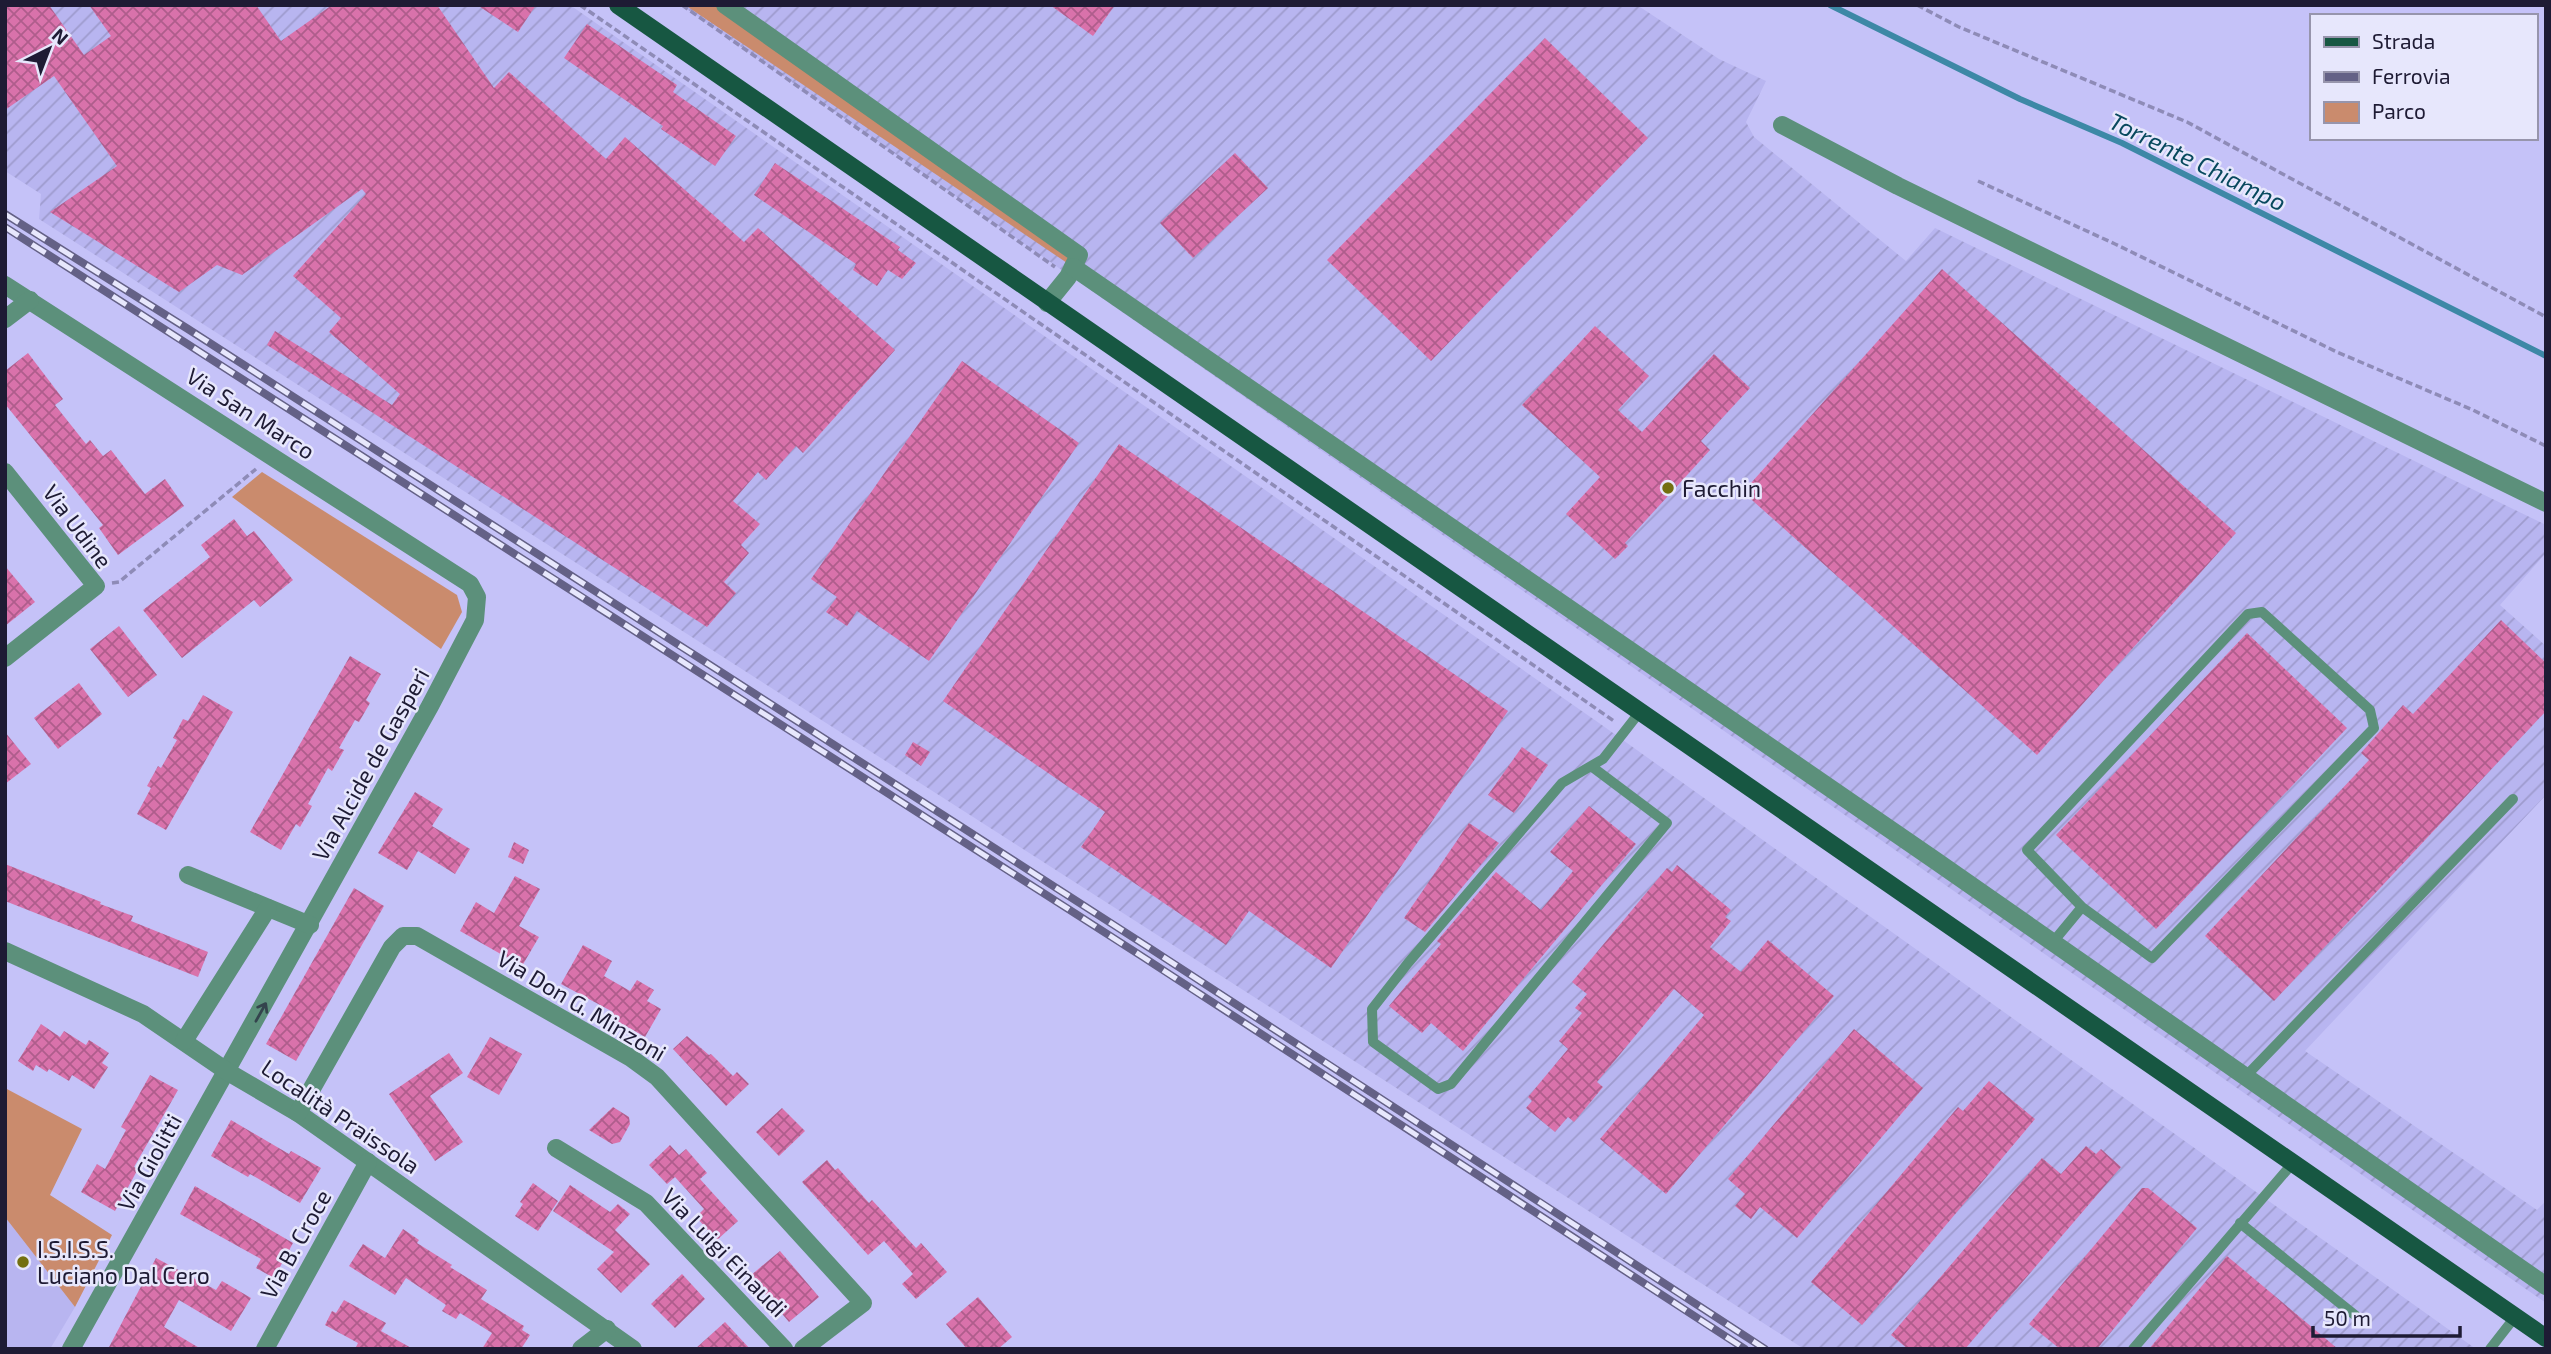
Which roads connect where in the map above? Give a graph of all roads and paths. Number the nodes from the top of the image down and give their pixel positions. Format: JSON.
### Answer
{"nodes":[{"id":1,"x":580,"y":5,"type":"edge"},
{"id":2,"x":618,"y":5,"type":"edge"},
{"id":3,"x":725,"y":5,"type":"edge"},
{"id":4,"x":1917,"y":5,"type":"edge"},
{"id":5,"x":1782,"y":125,"type":"dead end"},
{"id":6,"x":1978,"y":181,"type":"dead end"},
{"id":7,"x":1073,"y":267,"type":"junction"},
{"id":8,"x":5,"y":285,"type":"edge"},
{"id":9,"x":30,"y":300,"type":"junction"},
{"id":10,"x":1048,"y":303,"type":"junction"},
{"id":11,"x":2546,"y":317,"type":"edge"},
{"id":12,"x":5,"y":319,"type":"edge"},
{"id":13,"x":2546,"y":446,"type":"edge"},
{"id":14,"x":272,"y":456,"type":"junction"},
{"id":15,"x":5,"y":472,"type":"edge"},
{"id":16,"x":2546,"y":503,"type":"edge"},
{"id":17,"x":470,"y":584,"type":"joint"},
{"id":18,"x":96,"y":586,"type":"junction"},
{"id":19,"x":5,"y":659,"type":"edge"},
{"id":20,"x":1640,"y":713,"type":"junction"},
{"id":21,"x":1626,"y":729,"type":"junction"},
{"id":22,"x":1591,"y":766,"type":"junction"},
{"id":23,"x":2513,"y":800,"type":"dead end"},
{"id":24,"x":188,"y":875,"type":"dead end"},
{"id":25,"x":2082,"y":907,"type":"junction"},
{"id":26,"x":268,"y":908,"type":"junction"},
{"id":27,"x":310,"y":925,"type":"junction"},
{"id":28,"x":2053,"y":942,"type":"junction"},
{"id":29,"x":5,"y":951,"type":"edge"},
{"id":30,"x":184,"y":1041,"type":"junction"},
{"id":31,"x":228,"y":1072,"type":"junction"},
{"id":32,"x":2246,"y":1076,"type":"junction"},
{"id":33,"x":298,"y":1113,"type":"junction"},
{"id":34,"x":556,"y":1148,"type":"dead end"},
{"id":35,"x":368,"y":1162,"type":"junction"},
{"id":36,"x":2292,"y":1164,"type":"junction"},
{"id":37,"x":2240,"y":1223,"type":"junction"},
{"id":38,"x":2545,"y":1284,"type":"edge"},
{"id":39,"x":2356,"y":1316,"type":"dead end"},
{"id":40,"x":2515,"y":1317,"type":"junction"},
{"id":41,"x":607,"y":1329,"type":"junction"},
{"id":42,"x":2546,"y":1338,"type":"edge"},
{"id":43,"x":71,"y":1349,"type":"edge"},
{"id":44,"x":265,"y":1349,"type":"edge"},
{"id":45,"x":581,"y":1349,"type":"edge"},
{"id":46,"x":634,"y":1349,"type":"edge"},
{"id":47,"x":784,"y":1349,"type":"edge"},
{"id":48,"x":803,"y":1349,"type":"edge"},
{"id":49,"x":2133,"y":1349,"type":"edge"},
{"id":50,"x":2490,"y":1349,"type":"edge"}],
"edges":[{"from":1,"to":21,"type":"path"},
{"from":2,"to":10,"type":"main road"},
{"from":3,"to":7,"type":"street"},
{"from":4,"to":11,"type":"path"},
{"from":5,"to":16,"type":"street"},
{"from":6,"to":13,"type":"path"},
{"from":7,"to":10,"type":"street"},
{"from":7,"to":28,"type":"street"},
{"from":8,"to":9,"type":"street","name":"Via San Marco"},
{"from":9,"to":12,"type":"street"},
{"from":9,"to":14,"type":"street","name":"Via San Marco"},
{"from":10,"to":20,"type":"main road"},
{"from":14,"to":17,"type":"street","name":"Via San Marco"},
{"from":14,"to":18,"type":"path"},
{"from":15,"to":18,"type":"street","name":"Via Udine"},
{"from":17,"to":27,"type":"street","name":"Via Alcide de Gasperi"},
{"from":18,"to":19,"type":"street","name":"Via Udine"},
{"from":20,"to":21,"type":"lane"},
{"from":20,"to":36,"type":"main road"},
{"from":21,"to":22,"type":"lane"},
{"from":22,"to":22,"type":"lane"},
{"from":23,"to":32,"type":"lane"},
{"from":24,"to":26,"type":"street"},
{"from":25,"to":25,"type":"lane"},
{"from":25,"to":28,"type":"lane"},
{"from":26,"to":27,"type":"street"},
{"from":26,"to":30,"type":"street"},
{"from":31,"to":27,"type":"street","name":"Via Alcide de Gasperi","one_way":true},
{"from":28,"to":32,"type":"street"},
{"from":29,"to":30,"type":"street","name":"Località Praissola"},
{"from":30,"to":31,"type":"street","name":"Località Praissola"},
{"from":31,"to":33,"type":"street","name":"Località Praissola"},
{"from":31,"to":43,"type":"street","name":"Via Giolitti"},
{"from":32,"to":38,"type":"street"},
{"from":33,"to":35,"type":"street","name":"Località Praissola"},
{"from":33,"to":48,"type":"street","name":"Via Don G. Minzoni"},
{"from":34,"to":47,"type":"street","name":"Via Luigi Einaudi"},
{"from":35,"to":41,"type":"street","name":"Località Praissola"},
{"from":35,"to":44,"type":"street","name":"Via B. Croce"},
{"from":36,"to":37,"type":"lane"},
{"from":36,"to":40,"type":"main road"},
{"from":37,"to":39,"type":"lane"},
{"from":37,"to":49,"type":"lane"},
{"from":40,"to":42,"type":"main road"},
{"from":40,"to":50,"type":"lane"},
{"from":41,"to":45,"type":"street"},
{"from":41,"to":46,"type":"street","name":"Località Praissola"}]}
